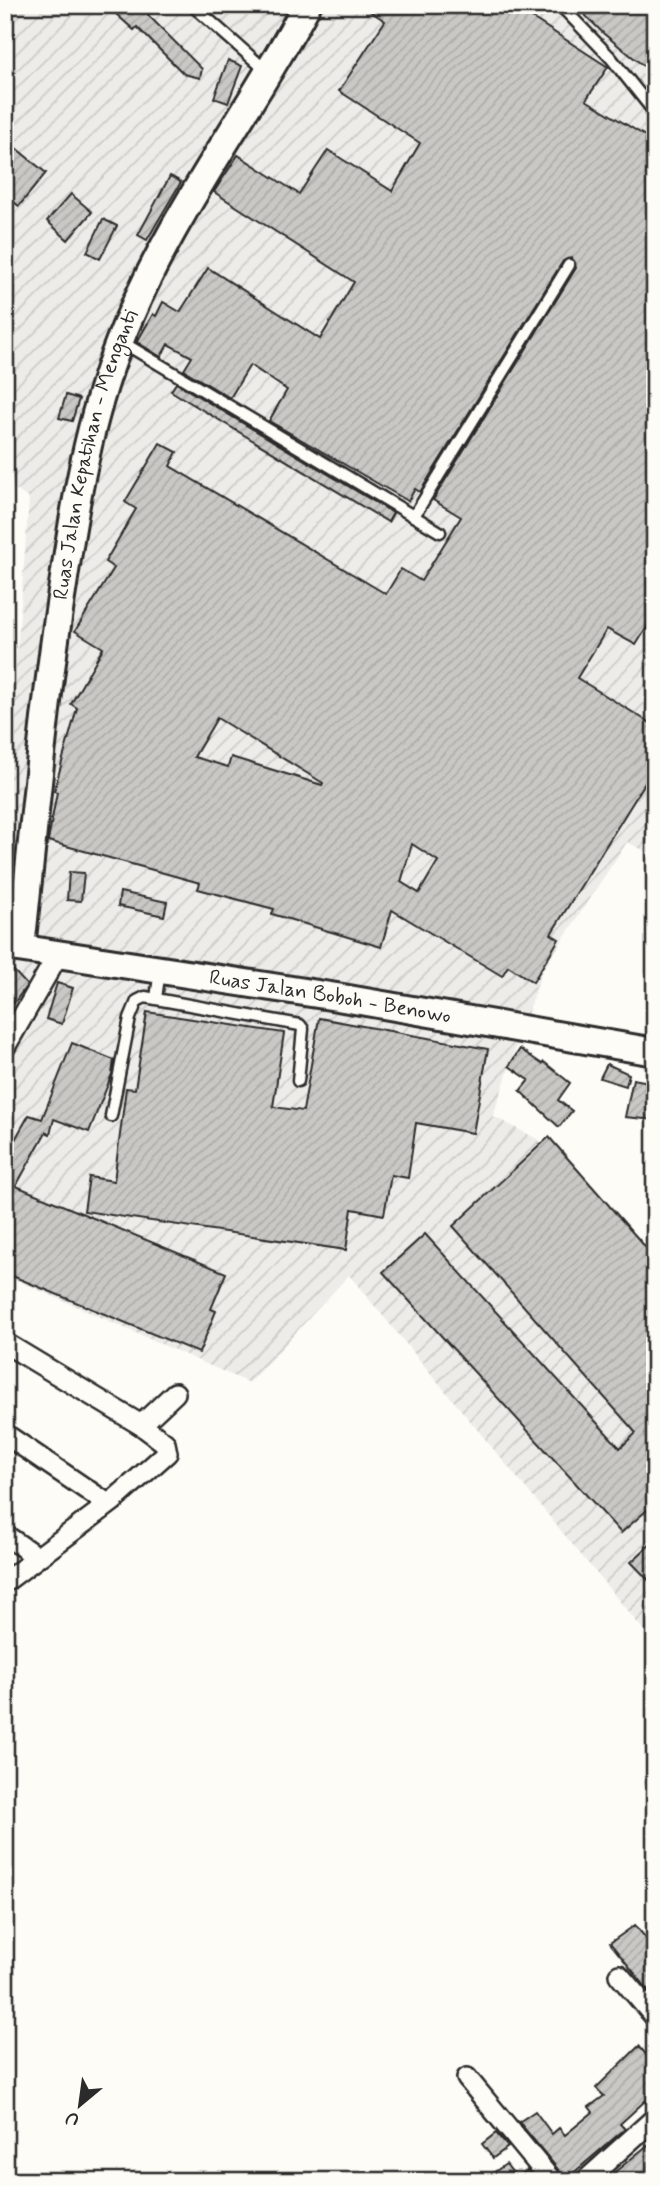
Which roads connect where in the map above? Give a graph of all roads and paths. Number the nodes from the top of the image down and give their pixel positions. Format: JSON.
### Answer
{"nodes":[{"id":1,"x":192,"y":5,"type":"edge"},
{"id":2,"x":560,"y":5,"type":"edge"},
{"id":3,"x":305,"y":6,"type":"edge"},
{"id":4,"x":269,"y":72,"type":"junction"},
{"id":5,"x":655,"y":113,"type":"edge"},
{"id":6,"x":569,"y":265,"type":"dead end"},
{"id":7,"x":120,"y":341,"type":"junction"},
{"id":8,"x":414,"y":516,"type":"junction"},
{"id":9,"x":440,"y":532,"type":"dead end"},
{"id":10,"x":13,"y":947,"type":"edge"},
{"id":11,"x":59,"y":953,"type":"junction"},
{"id":12,"x":160,"y":969,"type":"junction"},
{"id":13,"x":156,"y":998,"type":"junction"},
{"id":14,"x":5,"y":1047,"type":"edge"},
{"id":15,"x":655,"y":1052,"type":"edge"},
{"id":16,"x":298,"y":1081,"type":"dead end"},
{"id":17,"x":111,"y":1116,"type":"dead end"},
{"id":18,"x":5,"y":1343,"type":"edge"},
{"id":19,"x":175,"y":1393,"type":"dead end"},
{"id":20,"x":141,"y":1425,"type":"junction"},
{"id":21,"x":5,"y":1434,"type":"edge"},
{"id":22,"x":108,"y":1504,"type":"junction"},
{"id":23,"x":5,"y":1535,"type":"edge"},
{"id":24,"x":37,"y":1557,"type":"junction"},
{"id":25,"x":5,"y":1582,"type":"edge"},
{"id":26,"x":619,"y":1975,"type":"dead end"},
{"id":27,"x":655,"y":2017,"type":"edge"},
{"id":28,"x":467,"y":2078,"type":"dead end"},
{"id":29,"x":655,"y":2118,"type":"edge"},
{"id":30,"x":552,"y":2181,"type":"edge"},
{"id":31,"x":584,"y":2181,"type":"edge"}],
"edges":[{"from":1,"to":4,"type":"lane"},
{"from":2,"to":5,"type":"lane"},
{"from":3,"to":4,"type":"main road","name":"Ruas Jalan Kepatihan - Menganti"},
{"from":4,"to":7,"type":"main road","name":"Ruas Jalan Kepatihan - Menganti"},
{"from":6,"to":8,"type":"lane"},
{"from":7,"to":8,"type":"lane"},
{"from":7,"to":10,"type":"main road","name":"Ruas Jalan Kepatihan - Menganti"},
{"from":8,"to":9,"type":"lane"},
{"from":10,"to":11,"type":"main road","name":"Ruas Jalan Boboh - Benowo"},
{"from":11,"to":12,"type":"main road","name":"Ruas Jalan Boboh - Benowo"},
{"from":11,"to":14,"type":"street"},
{"from":12,"to":13,"type":"lane"},
{"from":12,"to":15,"type":"main road","name":"Ruas Jalan Boboh - Benowo"},
{"from":13,"to":16,"type":"lane"},
{"from":13,"to":17,"type":"lane"},
{"from":18,"to":20,"type":"street"},
{"from":19,"to":20,"type":"street"},
{"from":20,"to":22,"type":"street"},
{"from":21,"to":22,"type":"street"},
{"from":22,"to":24,"type":"street"},
{"from":23,"to":24,"type":"street"},
{"from":24,"to":25,"type":"street"},
{"from":26,"to":27,"type":"street"},
{"from":28,"to":30,"type":"street"},
{"from":29,"to":31,"type":"street"}]}
